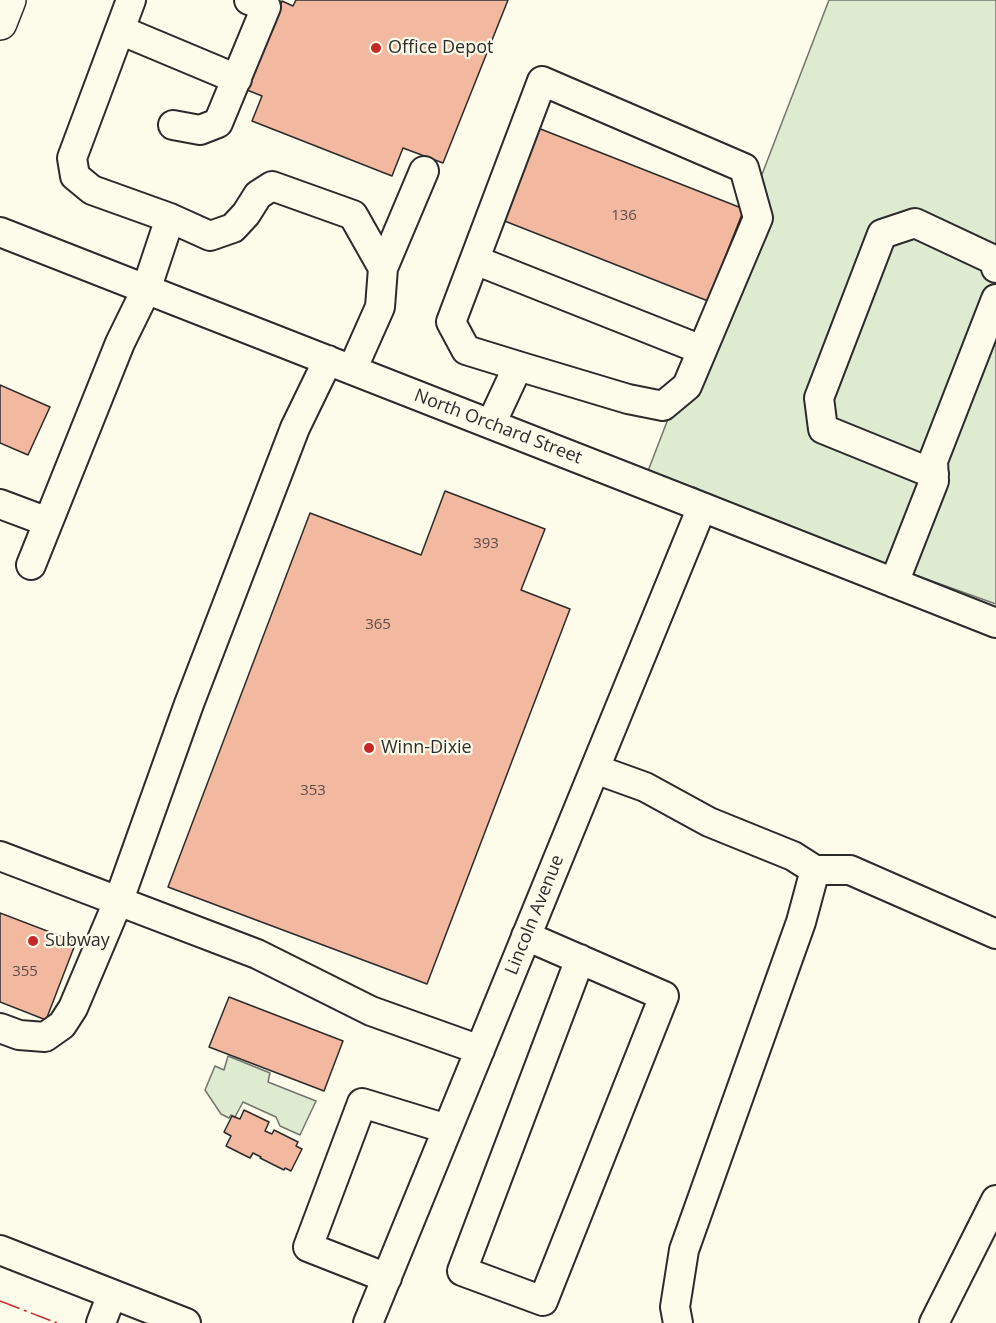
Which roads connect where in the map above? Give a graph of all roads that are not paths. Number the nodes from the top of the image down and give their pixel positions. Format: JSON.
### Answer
{"nodes":[{"id":1,"x":9,"y":0,"type":"edge"},
{"id":2,"x":131,"y":0,"type":"edge"},
{"id":3,"x":249,"y":0,"type":"edge"},
{"id":4,"x":0,"y":23,"type":"edge"},
{"id":5,"x":120,"y":30,"type":"junction"},
{"id":6,"x":237,"y":79,"type":"junction"},
{"id":7,"x":173,"y":125,"type":"dead end"},
{"id":8,"x":424,"y":171,"type":"dead end"},
{"id":9,"x":170,"y":218,"type":"junction"},
{"id":10,"x":0,"y":232,"type":"edge"},
{"id":11,"x":475,"y":260,"type":"junction"},
{"id":12,"x":384,"y":268,"type":"junction"},
{"id":13,"x":996,"y":268,"type":"edge"},
{"id":14,"x":147,"y":290,"type":"junction"},
{"id":15,"x":996,"y":299,"type":"edge"},
{"id":16,"x":702,"y":350,"type":"junction"},
{"id":17,"x":340,"y":365,"type":"junction"},
{"id":18,"x":518,"y":366,"type":"junction"},
{"id":19,"x":491,"y":424,"type":"junction"},
{"id":20,"x":934,"y":474,"type":"junction"},
{"id":21,"x":0,"y":504,"type":"edge"},
{"id":22,"x":702,"y":507,"type":"junction"},
{"id":23,"x":48,"y":522,"type":"junction"},
{"id":24,"x":31,"y":565,"type":"dead end"},
{"id":25,"x":894,"y":583,"type":"junction"},
{"id":26,"x":996,"y":623,"type":"edge"},
{"id":27,"x":595,"y":769,"type":"junction"},
{"id":28,"x":0,"y":856,"type":"edge"},
{"id":29,"x":815,"y":870,"type":"junction"},
{"id":30,"x":118,"y":901,"type":"junction"},
{"id":31,"x":996,"y":934,"type":"edge"},
{"id":32,"x":526,"y":936,"type":"junction"},
{"id":33,"x":580,"y":959,"type":"junction"},
{"id":34,"x":0,"y":1028,"type":"edge"},
{"id":35,"x":480,"y":1050,"type":"junction"},
{"id":36,"x":447,"y":1129,"type":"junction"},
{"id":37,"x":996,"y":1200,"type":"edge"},
{"id":38,"x":0,"y":1250,"type":"edge"},
{"id":39,"x":387,"y":1278,"type":"junction"},
{"id":40,"x":112,"y":1294,"type":"junction"},
{"id":41,"x":101,"y":1323,"type":"edge"},
{"id":42,"x":186,"y":1323,"type":"edge"},
{"id":43,"x":368,"y":1323,"type":"edge"},
{"id":44,"x":678,"y":1323,"type":"edge"},
{"id":45,"x":934,"y":1323,"type":"edge"}],
"edges":[{"from":1,"to":4,"type":"main road"},
{"from":2,"to":5,"type":"street"},
{"from":3,"to":6,"type":"street"},
{"from":5,"to":6,"type":"street"},
{"from":5,"to":9,"type":"street"},
{"from":6,"to":7,"type":"street"},
{"from":8,"to":12,"type":"street"},
{"from":9,"to":12,"type":"street"},
{"from":9,"to":14,"type":"street"},
{"from":10,"to":14,"type":"street","name":"North Orchard Street"},
{"from":11,"to":16,"type":"street"},
{"from":11,"to":16,"type":"street"},
{"from":11,"to":18,"type":"street"},
{"from":12,"to":17,"type":"street"},
{"from":13,"to":20,"type":"street"},
{"from":14,"to":17,"type":"street","name":"North Orchard Street"},
{"from":14,"to":23,"type":"street"},
{"from":15,"to":20,"type":"street"},
{"from":16,"to":18,"type":"street"},
{"from":17,"to":19,"type":"street","name":"North Orchard Street"},
{"from":17,"to":30,"type":"street"},
{"from":18,"to":19,"type":"street"},
{"from":19,"to":22,"type":"street","name":"North Orchard Street"},
{"from":20,"to":25,"type":"street"},
{"from":21,"to":23,"type":"street"},
{"from":22,"to":25,"type":"street","name":"North Orchard Street"},
{"from":22,"to":27,"type":"street","name":"Lincoln Avenue"},
{"from":23,"to":24,"type":"street"},
{"from":25,"to":26,"type":"street","name":"North Orchard Street"},
{"from":27,"to":29,"type":"street"},
{"from":27,"to":32,"type":"street","name":"Lincoln Avenue"},
{"from":28,"to":30,"type":"street"},
{"from":29,"to":31,"type":"street"},
{"from":29,"to":44,"type":"street"},
{"from":30,"to":34,"type":"street"},
{"from":30,"to":35,"type":"street"},
{"from":32,"to":33,"type":"street"},
{"from":32,"to":35,"type":"street","name":"Lincoln Avenue"},
{"from":33,"to":33,"type":"street"},
{"from":35,"to":36,"type":"street","name":"Lincoln Avenue"},
{"from":36,"to":39,"type":"street","name":"Lincoln Avenue"},
{"from":36,"to":39,"type":"street"},
{"from":37,"to":45,"type":"street"},
{"from":38,"to":40,"type":"street"},
{"from":39,"to":43,"type":"street","name":"Lincoln Avenue"},
{"from":40,"to":41,"type":"street"},
{"from":40,"to":42,"type":"street"}]}
